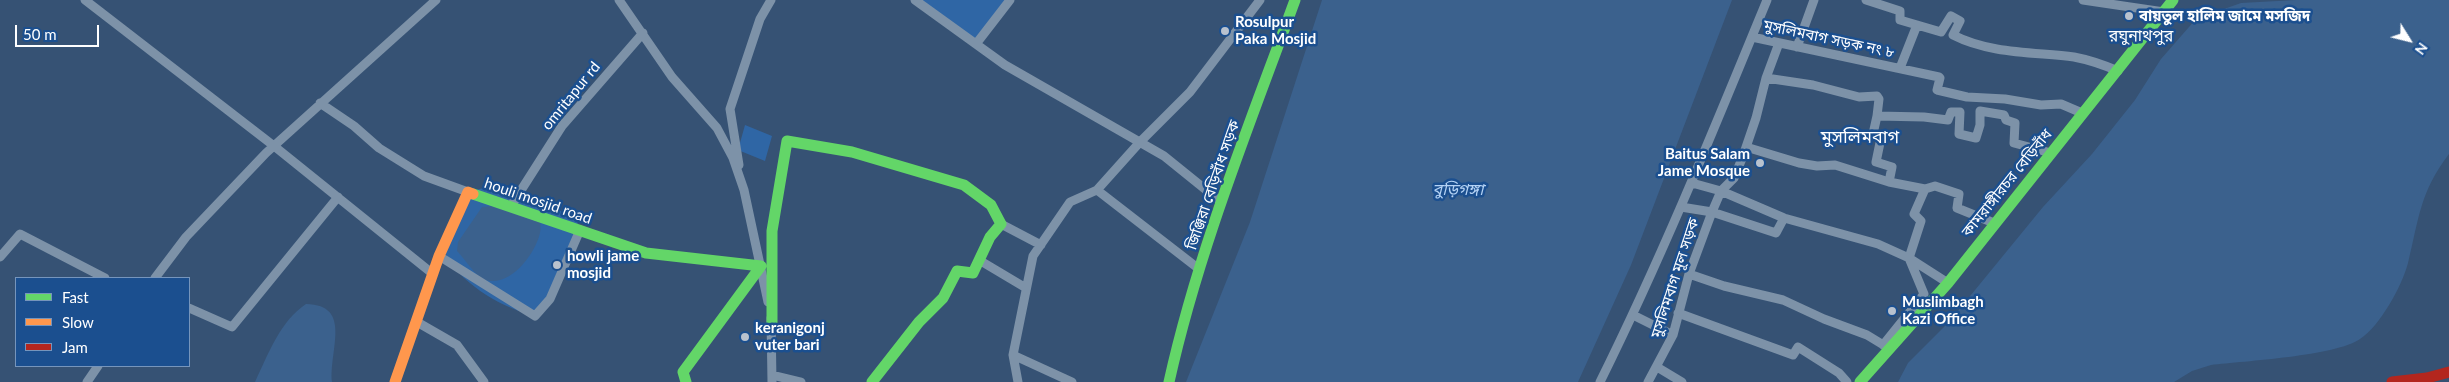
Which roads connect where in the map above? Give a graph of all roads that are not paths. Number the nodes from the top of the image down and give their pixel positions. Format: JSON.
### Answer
{"nodes":[{"id":1,"x":85,"y":0,"type":"edge"},
{"id":2,"x":436,"y":0,"type":"edge"},
{"id":3,"x":619,"y":0,"type":"edge"},
{"id":4,"x":771,"y":0,"type":"edge"},
{"id":5,"x":914,"y":0,"type":"edge"},
{"id":6,"x":1010,"y":0,"type":"edge"},
{"id":7,"x":1260,"y":0,"type":"edge"},
{"id":8,"x":1295,"y":0,"type":"edge"},
{"id":9,"x":1767,"y":0,"type":"edge"},
{"id":10,"x":1814,"y":0,"type":"edge"},
{"id":11,"x":1866,"y":0,"type":"edge"},
{"id":12,"x":2083,"y":0,"type":"edge"},
{"id":13,"x":2148,"y":0,"type":"edge"},
{"id":14,"x":2173,"y":0,"type":"edge"},
{"id":15,"x":2141,"y":8,"type":"junction"},
{"id":16,"x":2164,"y":12,"type":"junction"},
{"id":17,"x":1917,"y":25,"type":"junction"},
{"id":18,"x":643,"y":34,"type":"junction"},
{"id":19,"x":1752,"y":37,"type":"junction"},
{"id":20,"x":1779,"y":43,"type":"junction"},
{"id":21,"x":976,"y":44,"type":"junction"},
{"id":22,"x":1797,"y":47,"type":"junction"},
{"id":23,"x":1900,"y":68,"type":"junction"},
{"id":24,"x":2118,"y":71,"type":"junction"},
{"id":25,"x":1766,"y":78,"type":"junction"},
{"id":26,"x":320,"y":103,"type":"junction"},
{"id":27,"x":2082,"y":113,"type":"junction"},
{"id":28,"x":1877,"y":116,"type":"junction"},
{"id":29,"x":1140,"y":142,"type":"junction"},
{"id":30,"x":274,"y":146,"type":"junction"},
{"id":31,"x":1746,"y":148,"type":"junction"},
{"id":32,"x":2051,"y":153,"type":"junction"},
{"id":33,"x":1889,"y":182,"type":"junction"},
{"id":34,"x":1692,"y":183,"type":"junction"},
{"id":35,"x":1925,"y":189,"type":"junction"},
{"id":36,"x":744,"y":190,"type":"junction"},
{"id":37,"x":1097,"y":190,"type":"junction"},
{"id":38,"x":1721,"y":191,"type":"junction"},
{"id":39,"x":468,"y":192,"type":"junction"},
{"id":40,"x":338,"y":197,"type":"junction"},
{"id":41,"x":1222,"y":202,"type":"junction"},
{"id":42,"x":512,"y":206,"type":"junction"},
{"id":43,"x":1681,"y":207,"type":"junction"},
{"id":44,"x":1712,"y":212,"type":"junction"},
{"id":45,"x":1784,"y":218,"type":"junction"},
{"id":46,"x":1994,"y":223,"type":"junction"},
{"id":47,"x":1001,"y":224,"type":"junction"},
{"id":48,"x":580,"y":230,"type":"junction"},
{"id":49,"x":1041,"y":245,"type":"junction"},
{"id":50,"x":439,"y":256,"type":"junction"},
{"id":51,"x":0,"y":257,"type":"edge"},
{"id":52,"x":1909,"y":258,"type":"junction"},
{"id":53,"x":979,"y":260,"type":"junction"},
{"id":54,"x":761,"y":266,"type":"junction"},
{"id":55,"x":1199,"y":269,"type":"junction"},
{"id":56,"x":433,"y":274,"type":"junction"},
{"id":57,"x":1688,"y":274,"type":"junction"},
{"id":58,"x":103,"y":277,"type":"edge"},
{"id":59,"x":156,"y":277,"type":"edge"},
{"id":60,"x":1948,"y":283,"type":"junction"},
{"id":61,"x":1026,"y":288,"type":"junction"},
{"id":62,"x":190,"y":308,"type":"edge"},
{"id":63,"x":1678,"y":313,"type":"junction"},
{"id":64,"x":1633,"y":315,"type":"junction"},
{"id":65,"x":417,"y":322,"type":"junction"},
{"id":66,"x":772,"y":322,"type":"junction"},
{"id":67,"x":1673,"y":335,"type":"junction"},
{"id":68,"x":1886,"y":347,"type":"junction"},
{"id":69,"x":1013,"y":354,"type":"junction"},
{"id":70,"x":97,"y":367,"type":"edge"},
{"id":71,"x":1657,"y":367,"type":"junction"},
{"id":72,"x":2449,"y":372,"type":"edge"},
{"id":73,"x":396,"y":378,"type":"edge"},
{"id":74,"x":772,"y":379,"type":"edge"},
{"id":75,"x":2427,"y":380,"type":"edge"},
{"id":76,"x":87,"y":382,"type":"edge"},
{"id":77,"x":484,"y":382,"type":"edge"},
{"id":78,"x":686,"y":382,"type":"edge"},
{"id":79,"x":801,"y":382,"type":"edge"},
{"id":80,"x":872,"y":382,"type":"edge"},
{"id":81,"x":1018,"y":382,"type":"edge"},
{"id":82,"x":1072,"y":382,"type":"edge"},
{"id":83,"x":1169,"y":382,"type":"edge"},
{"id":84,"x":1600,"y":382,"type":"edge"},
{"id":85,"x":1648,"y":382,"type":"edge"},
{"id":86,"x":1682,"y":382,"type":"edge"},
{"id":87,"x":1847,"y":382,"type":"edge"},
{"id":88,"x":1860,"y":382,"type":"edge"},
{"id":89,"x":2392,"y":382,"type":"edge"}],
"edges":[{"from":1,"to":30,"type":"street"},
{"from":2,"to":26,"type":"street"},
{"from":3,"to":18,"type":"street"},
{"from":4,"to":36,"type":"street"},
{"from":5,"to":21,"type":"street"},
{"from":6,"to":21,"type":"street"},
{"from":7,"to":29,"type":"street"},
{"from":8,"to":41,"type":"main road","name":"জিঞ্জিরা বেড়িবাঁধ সড়ক"},
{"from":9,"to":19,"type":"street"},
{"from":10,"to":22,"type":"street"},
{"from":11,"to":17,"type":"street"},
{"from":12,"to":15,"type":"street"},
{"from":13,"to":15,"type":"street"},
{"from":14,"to":16,"type":"main road","name":"কামরাঙ্গীরচর বেড়িবাঁধ"},
{"from":15,"to":16,"type":"street"},
{"from":16,"to":24,"type":"main road","name":"কামরাঙ্গীরচর বেড়িবাঁধ"},
{"from":17,"to":23,"type":"street","name":"মুসলিমবাগ সড়ক নং ৮"},
{"from":17,"to":24,"type":"street"},
{"from":18,"to":36,"type":"street"},
{"from":18,"to":42,"type":"street","name":"omritapur rd"},
{"from":19,"to":20,"type":"street","name":"মুসলিমবাগ সড়ক নং ৮"},
{"from":19,"to":34,"type":"street"},
{"from":20,"to":22,"type":"street","name":"মুসলিমবাগ সড়ক নং ৮"},
{"from":20,"to":25,"type":"street","name":"মুসলিমবাগ মূল সড়ক"},
{"from":21,"to":29,"type":"street"},
{"from":22,"to":23,"type":"street","name":"মুসলিমবাগ সড়ক নং ৮"},
{"from":23,"to":27,"type":"street","name":"মুসলিমবাগ সড়ক নং ৮"},
{"from":24,"to":27,"type":"main road","name":"কামরাঙ্গীরচর বেড়িবাঁধ"},
{"from":25,"to":28,"type":"street"},
{"from":25,"to":31,"type":"street","name":"মুসলিমবাগ মূল সড়ক"},
{"from":26,"to":30,"type":"street"},
{"from":26,"to":39,"type":"street"},
{"from":27,"to":32,"type":"main road","name":"কামরাঙ্গীরচর বেড়িবাঁধ"},
{"from":28,"to":32,"type":"street"},
{"from":28,"to":33,"type":"street"},
{"from":29,"to":37,"type":"street"},
{"from":29,"to":41,"type":"street"},
{"from":30,"to":40,"type":"street"},
{"from":30,"to":59,"type":"street"},
{"from":31,"to":33,"type":"street"},
{"from":31,"to":38,"type":"street","name":"মুসলিমবাগ মূল সড়ক"},
{"from":32,"to":46,"type":"main road","name":"কামরাঙ্গীরচর বেড়িবাঁধ"},
{"from":33,"to":35,"type":"street"},
{"from":34,"to":38,"type":"street"},
{"from":34,"to":43,"type":"street"},
{"from":35,"to":46,"type":"street"},
{"from":35,"to":52,"type":"street"},
{"from":36,"to":54,"type":"street"},
{"from":37,"to":49,"type":"street"},
{"from":37,"to":55,"type":"street"},
{"from":38,"to":44,"type":"street","name":"মুসলিমবাগ মূল সড়ক"},
{"from":38,"to":45,"type":"street"},
{"from":39,"to":42,"type":"main road","name":"houli mosjid road"},
{"from":39,"to":50,"type":"main road","name":"houli mosjid road"},
{"from":40,"to":56,"type":"street"},
{"from":40,"to":62,"type":"street"},
{"from":41,"to":55,"type":"main road","name":"জিঞ্জিরা বেড়িবাঁধ সড়ক"},
{"from":42,"to":48,"type":"main road","name":"houli mosjid road"},
{"from":43,"to":44,"type":"street"},
{"from":43,"to":64,"type":"street"},
{"from":44,"to":45,"type":"street"},
{"from":44,"to":57,"type":"street","name":"মুসলিমবাগ মূল সড়ক"},
{"from":45,"to":52,"type":"street"},
{"from":46,"to":60,"type":"main road","name":"কামরাঙ্গীরচর বেড়িবাঁধ"},
{"from":47,"to":49,"type":"street"},
{"from":47,"to":53,"type":"main road"},
{"from":47,"to":66,"type":"main road"},
{"from":48,"to":50,"type":"street"},
{"from":48,"to":54,"type":"main road","name":"houli mosjid road"},
{"from":49,"to":61,"type":"street"},
{"from":50,"to":56,"type":"main road","name":"houli mosjid road"},
{"from":51,"to":58,"type":"street"},
{"from":52,"to":60,"type":"street"},
{"from":52,"to":68,"type":"street"},
{"from":53,"to":61,"type":"street"},
{"from":53,"to":80,"type":"main road"},
{"from":54,"to":66,"type":"street"},
{"from":54,"to":78,"type":"main road"},
{"from":55,"to":83,"type":"main road","name":"জিঞ্জিরা বেড়িবাঁধ সড়ক"},
{"from":56,"to":65,"type":"main road","name":"houli mosjid road"},
{"from":57,"to":63,"type":"street","name":"মুসলিমবাগ মূল সড়ক"},
{"from":57,"to":68,"type":"street"},
{"from":60,"to":68,"type":"main road","name":"কামরাঙ্গীরচর বেড়িবাঁধ"},
{"from":61,"to":69,"type":"street"},
{"from":63,"to":67,"type":"street","name":"মুসলিমবাগ মূল সড়ক"},
{"from":63,"to":87,"type":"street"},
{"from":64,"to":67,"type":"street"},
{"from":64,"to":84,"type":"street"},
{"from":65,"to":73,"type":"main road","name":"houli mosjid road"},
{"from":65,"to":77,"type":"street"},
{"from":66,"to":74,"type":"street"},
{"from":67,"to":71,"type":"street","name":"মুসলিমবাগ মূল সড়ক"},
{"from":68,"to":88,"type":"main road","name":"কামরাঙ্গীরচর বেড়িবাঁধ"},
{"from":69,"to":81,"type":"street"},
{"from":69,"to":82,"type":"street"},
{"from":70,"to":76,"type":"street"},
{"from":71,"to":85,"type":"street","name":"মুসলিমবাগ মূল সড়ক"},
{"from":71,"to":86,"type":"street"},
{"from":72,"to":75,"type":"main road"},
{"from":74,"to":79,"type":"street"},
{"from":75,"to":89,"type":"main road"}]}
